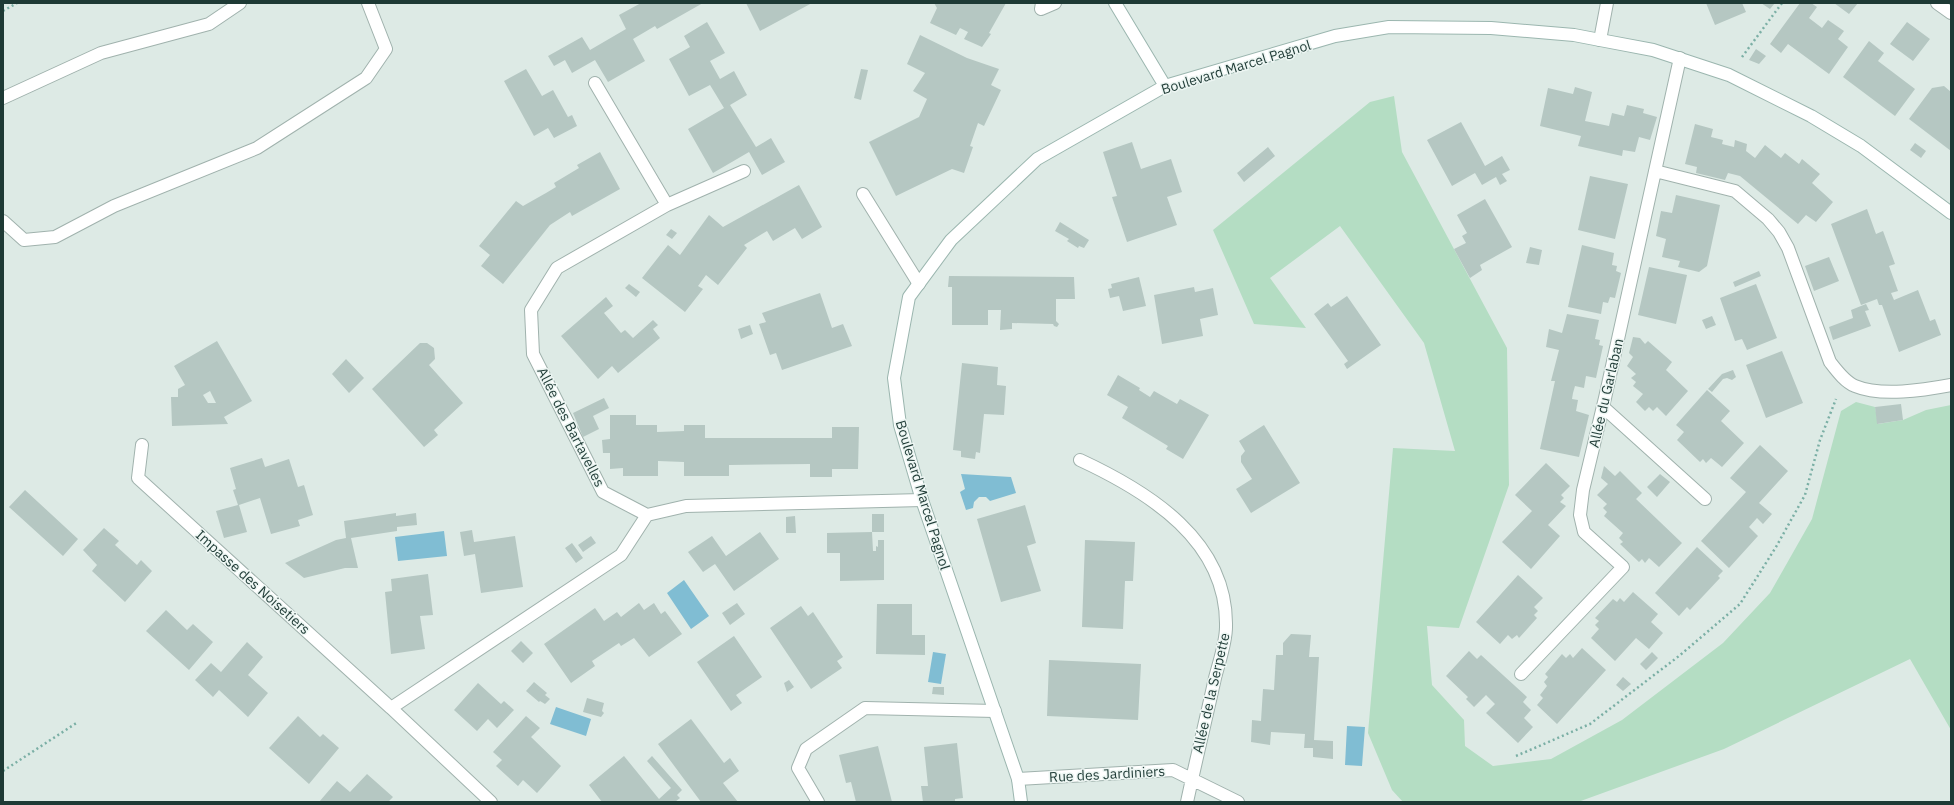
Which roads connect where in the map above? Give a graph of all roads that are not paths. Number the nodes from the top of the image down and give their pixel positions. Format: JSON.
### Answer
{"nodes":[{"id":1,"x":240,"y":3,"type":"edge"},
{"id":2,"x":368,"y":3,"type":"edge"},
{"id":3,"x":1042,"y":3,"type":"edge"},
{"id":4,"x":1055,"y":3,"type":"edge"},
{"id":5,"x":1115,"y":3,"type":"edge"},
{"id":6,"x":1606,"y":3,"type":"edge"},
{"id":7,"x":1937,"y":3,"type":"edge"},
{"id":8,"x":1951,"y":13,"type":"edge"},
{"id":9,"x":1600,"y":40,"type":"junction"},
{"id":10,"x":1680,"y":58,"type":"junction"},
{"id":11,"x":595,"y":83,"type":"dead end"},
{"id":12,"x":1165,"y":86,"type":"junction"},
{"id":13,"x":3,"y":98,"type":"edge"},
{"id":14,"x":744,"y":171,"type":"dead end"},
{"id":15,"x":1655,"y":171,"type":"junction"},
{"id":16,"x":862,"y":194,"type":"dead end"},
{"id":17,"x":667,"y":205,"type":"junction"},
{"id":18,"x":1951,"y":213,"type":"edge"},
{"id":19,"x":3,"y":221,"type":"edge"},
{"id":20,"x":919,"y":284,"type":"junction"},
{"id":21,"x":1951,"y":385,"type":"edge"},
{"id":22,"x":1603,"y":407,"type":"junction"},
{"id":23,"x":142,"y":445,"type":"dead end"},
{"id":24,"x":1080,"y":460,"type":"dead end"},
{"id":25,"x":1705,"y":499,"type":"dead end"},
{"id":26,"x":922,"y":500,"type":"junction"},
{"id":27,"x":647,"y":515,"type":"junction"},
{"id":28,"x":1521,"y":674,"type":"dead end"},
{"id":29,"x":391,"y":708,"type":"junction"},
{"id":30,"x":995,"y":712,"type":"junction"},
{"id":31,"x":1018,"y":779,"type":"junction"},
{"id":32,"x":1192,"y":780,"type":"junction"},
{"id":33,"x":491,"y":802,"type":"edge"},
{"id":34,"x":818,"y":802,"type":"edge"},
{"id":35,"x":1021,"y":802,"type":"edge"},
{"id":36,"x":1187,"y":802,"type":"edge"},
{"id":37,"x":1238,"y":802,"type":"edge"}],
"edges":[{"from":1,"to":13,"type":"street"},
{"from":2,"to":19,"type":"street"},
{"from":3,"to":4,"type":"street"},
{"from":5,"to":12,"type":"street"},
{"from":6,"to":9,"type":"street"},
{"from":7,"to":8,"type":"street"},
{"from":9,"to":10,"type":"street","name":"Boulevard Marcel Pagnol"},
{"from":9,"to":12,"type":"street","name":"Boulevard Marcel Pagnol"},
{"from":10,"to":15,"type":"street","name":"Allée du Garlaban"},
{"from":10,"to":18,"type":"street","name":"Boulevard Marcel Pagnol"},
{"from":11,"to":17,"type":"street"},
{"from":12,"to":20,"type":"street","name":"Boulevard Marcel Pagnol"},
{"from":14,"to":17,"type":"street","name":"Allée des Bartavelles"},
{"from":15,"to":21,"type":"street"},
{"from":15,"to":22,"type":"street","name":"Allée du Garlaban"},
{"from":16,"to":20,"type":"street"},
{"from":17,"to":27,"type":"street","name":"Allée des Bartavelles"},
{"from":20,"to":26,"type":"street","name":"Boulevard Marcel Pagnol"},
{"from":22,"to":25,"type":"street"},
{"from":22,"to":28,"type":"street","name":"Allée du Garlaban"},
{"from":23,"to":29,"type":"street","name":"Impasse des Noisetiers"},
{"from":24,"to":32,"type":"street","name":"Allée de la Serpette"},
{"from":26,"to":27,"type":"street"},
{"from":26,"to":30,"type":"street","name":"Boulevard Marcel Pagnol"},
{"from":27,"to":29,"type":"street"},
{"from":29,"to":33,"type":"street","name":"Impasse des Noisetiers"},
{"from":30,"to":31,"type":"street","name":"Boulevard Marcel Pagnol"},
{"from":30,"to":34,"type":"street"},
{"from":31,"to":32,"type":"street","name":"Rue des Jardiniers"},
{"from":31,"to":35,"type":"street","name":"Boulevard Marcel Pagnol"},
{"from":32,"to":36,"type":"street","name":"Allée de la Serpette"},
{"from":32,"to":37,"type":"street","name":"Rue des Jardiniers"}]}
